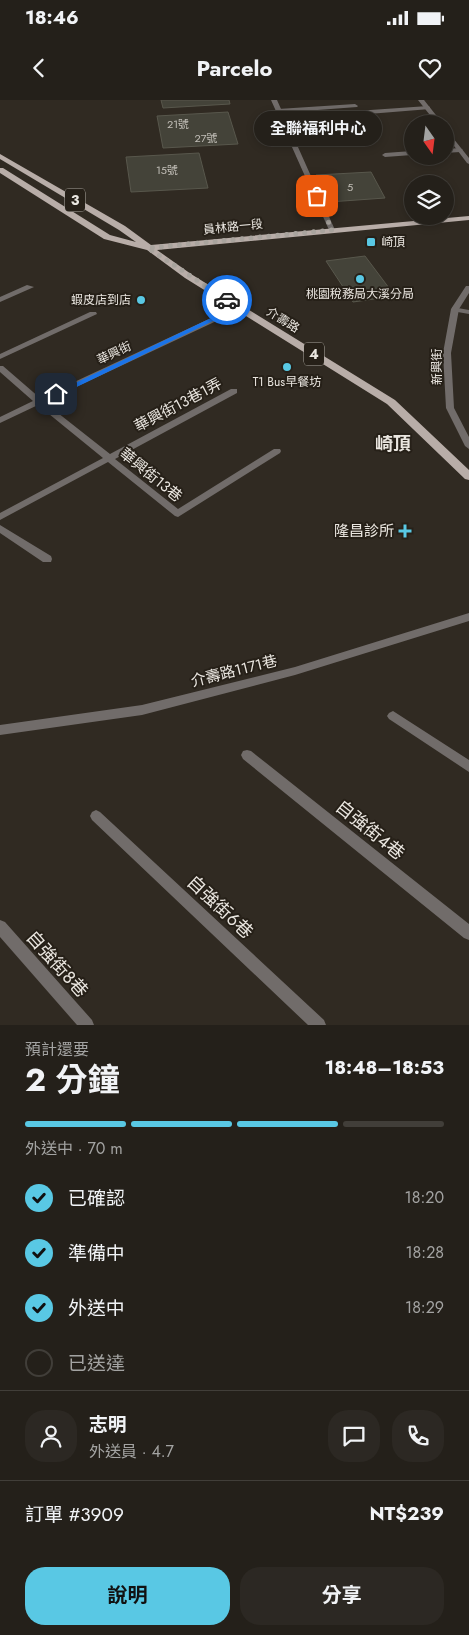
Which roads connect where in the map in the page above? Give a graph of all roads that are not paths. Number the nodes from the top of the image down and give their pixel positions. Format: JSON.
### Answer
{"nodes":[{"id":1,"x":274,"y":100,"type":"edge"},
{"id":2,"x":421,"y":100,"type":"edge"},
{"id":3,"x":428,"y":108,"type":"junction"},
{"id":4,"x":278,"y":111,"type":"junction"},
{"id":5,"x":433,"y":115,"type":"edge"},
{"id":6,"x":454,"y":142,"type":"edge"},
{"id":7,"x":454,"y":150,"type":"edge"},
{"id":8,"x":460,"y":150,"type":"junction"},
{"id":9,"x":404,"y":154,"type":"edge"},
{"id":10,"x":385,"y":155,"type":"dead end"},
{"id":11,"x":0,"y":156,"type":"edge"},
{"id":12,"x":469,"y":162,"type":"edge"},
{"id":13,"x":0,"y":170,"type":"edge"},
{"id":14,"x":469,"y":218,"type":"edge"},
{"id":15,"x":332,"y":230,"type":"junction"},
{"id":16,"x":148,"y":248,"type":"junction"},
{"id":17,"x":30,"y":287,"type":"dead end"},
{"id":18,"x":469,"y":288,"type":"edge"},
{"id":19,"x":0,"y":300,"type":"edge"},
{"id":20,"x":239,"y":307,"type":"junction"},
{"id":21,"x":455,"y":309,"type":"junction"},
{"id":22,"x":469,"y":312,"type":"edge"},
{"id":23,"x":93,"y":314,"type":"dead end"},
{"id":24,"x":0,"y":357,"type":"edge"},
{"id":25,"x":0,"y":368,"type":"edge"},
{"id":26,"x":234,"y":391,"type":"dead end"},
{"id":27,"x":39,"y":402,"type":"junction"},
{"id":28,"x":0,"y":420,"type":"edge"},
{"id":29,"x":469,"y":446,"type":"edge"},
{"id":30,"x":277,"y":451,"type":"dead end"},
{"id":31,"x":109,"y":458,"type":"junction"},
{"id":32,"x":469,"y":476,"type":"edge"},
{"id":33,"x":0,"y":517,"type":"edge"},
{"id":34,"x":0,"y":528,"type":"edge"},
{"id":35,"x":47,"y":560,"type":"dead end"},
{"id":36,"x":469,"y":617,"type":"edge"},
{"id":37,"x":393,"y":716,"type":"dead end"},
{"id":38,"x":0,"y":730,"type":"edge"},
{"id":39,"x":247,"y":755,"type":"dead end"},
{"id":40,"x":469,"y":767,"type":"edge"},
{"id":41,"x":96,"y":816,"type":"dead end"},
{"id":42,"x":0,"y":927,"type":"edge"},
{"id":43,"x":469,"y":934,"type":"edge"},
{"id":44,"x":87,"y":1025,"type":"edge"},
{"id":45,"x":319,"y":1025,"type":"edge"}],
"edges":[{"from":1,"to":4,"type":"street"},
{"from":2,"to":3,"type":"street"},
{"from":3,"to":4,"type":"street"},
{"from":3,"to":5,"type":"street"},
{"from":4,"to":15,"type":"street"},
{"from":6,"to":8,"type":"street"},
{"from":7,"to":8,"type":"street"},
{"from":8,"to":12,"type":"street"},
{"from":9,"to":10,"type":"street"},
{"from":11,"to":16,"type":"main road","name":"介壽路","number":"3"},
{"from":13,"to":16,"type":"main road","name":"介壽路","number":"3"},
{"from":14,"to":15,"type":"main road","name":"員林路一段","number":"3"},
{"from":15,"to":16,"type":"main road","name":"員林路一段","number":"3"},
{"from":16,"to":20,"type":"main road","name":"介壽路","number":"4"},
{"from":17,"to":19,"type":"street"},
{"from":18,"to":21,"type":"street","name":"新興街"},
{"from":20,"to":27,"type":"street","name":"華興街"},
{"from":20,"to":32,"type":"main road","name":"介壽路","number":"4"},
{"from":21,"to":22,"type":"street"},
{"from":21,"to":29,"type":"street","name":"新興街"},
{"from":23,"to":24,"type":"street"},
{"from":25,"to":27,"type":"street","name":"華興街13巷"},
{"from":26,"to":31,"type":"street","name":"華興街13巷1弄"},
{"from":27,"to":28,"type":"street","name":"華興街"},
{"from":27,"to":31,"type":"street","name":"華興街13巷"},
{"from":30,"to":31,"type":"street","name":"華興街13巷"},
{"from":31,"to":33,"type":"street","name":"華興街13巷1弄"},
{"from":34,"to":35,"type":"street"},
{"from":36,"to":38,"type":"street","name":"介壽路1171巷"},
{"from":37,"to":40,"type":"street"},
{"from":39,"to":43,"type":"street","name":"自強街4巷"},
{"from":41,"to":45,"type":"street","name":"自強街6巷"},
{"from":42,"to":44,"type":"street","name":"自強街8巷"}]}
